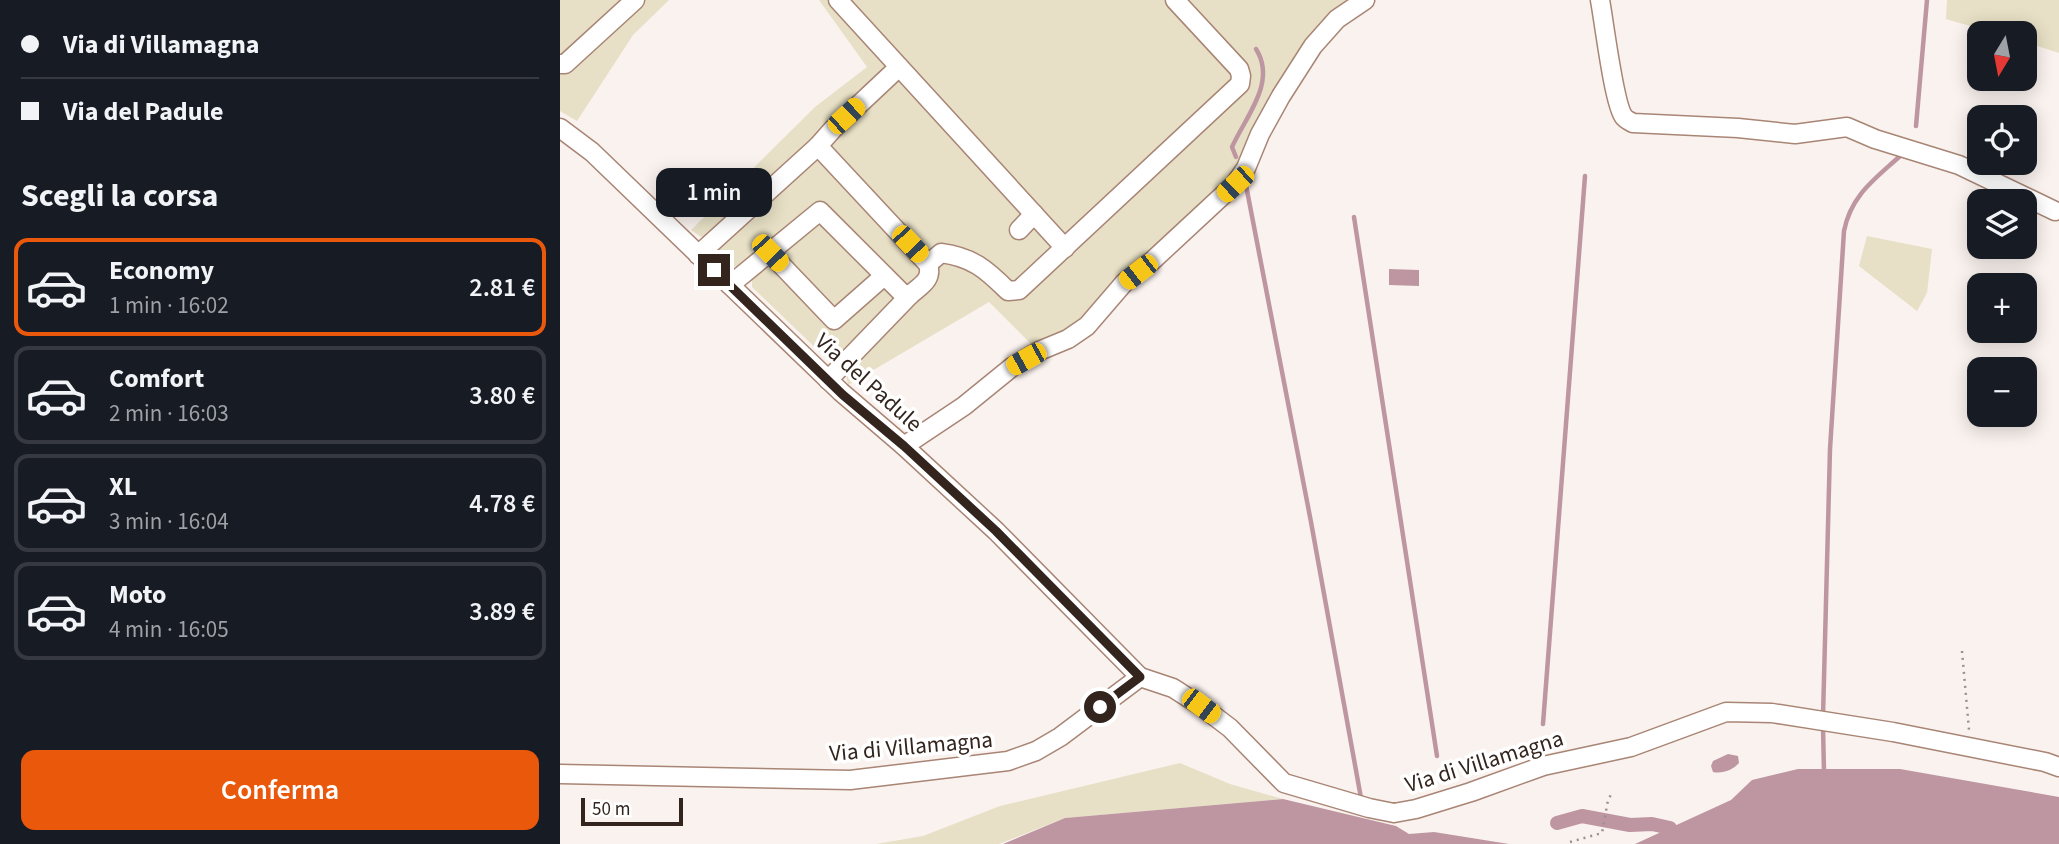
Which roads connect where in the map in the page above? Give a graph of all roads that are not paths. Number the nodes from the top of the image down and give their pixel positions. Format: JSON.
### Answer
{"nodes":[{"id":1,"x":635,"y":0,"type":"edge"},
{"id":2,"x":838,"y":0,"type":"edge"},
{"id":3,"x":1175,"y":0,"type":"edge"},
{"id":4,"x":1365,"y":0,"type":"edge"},
{"id":5,"x":1600,"y":0,"type":"edge"},
{"id":6,"x":560,"y":64,"type":"edge"},
{"id":7,"x":899,"y":67,"type":"junction"},
{"id":8,"x":560,"y":128,"type":"edge"},
{"id":9,"x":818,"y":146,"type":"junction"},
{"id":10,"x":2058,"y":212,"type":"edge"},
{"id":11,"x":1034,"y":214,"type":"junction"},
{"id":12,"x":1019,"y":230,"type":"dead end"},
{"id":13,"x":1065,"y":248,"type":"junction"},
{"id":14,"x":770,"y":253,"type":"junction"},
{"id":15,"x":698,"y":255,"type":"junction"},
{"id":16,"x":928,"y":264,"type":"junction"},
{"id":17,"x":884,"y":276,"type":"junction"},
{"id":18,"x":730,"y":285,"type":"junction"},
{"id":19,"x":910,"y":295,"type":"junction"},
{"id":20,"x":828,"y":380,"type":"junction"},
{"id":21,"x":904,"y":446,"type":"junction"},
{"id":22,"x":1140,"y":677,"type":"junction"},
{"id":23,"x":2059,"y":767,"type":"edge"},
{"id":24,"x":560,"y":774,"type":"edge"}],
"edges":[{"from":1,"to":6,"type":"street"},
{"from":2,"to":7,"type":"street"},
{"from":3,"to":13,"type":"street"},
{"from":4,"to":21,"type":"street"},
{"from":5,"to":10,"type":"street"},
{"from":7,"to":9,"type":"street"},
{"from":7,"to":11,"type":"street"},
{"from":8,"to":15,"type":"street","name":"Via del Padule"},
{"from":9,"to":15,"type":"street"},
{"from":9,"to":16,"type":"street"},
{"from":11,"to":12,"type":"street"},
{"from":11,"to":13,"type":"street"},
{"from":13,"to":16,"type":"street"},
{"from":14,"to":17,"type":"street"},
{"from":14,"to":17,"type":"street"},
{"from":14,"to":18,"type":"street"},
{"from":15,"to":18,"type":"street","name":"Via del Padule"},
{"from":16,"to":19,"type":"street"},
{"from":17,"to":19,"type":"street"},
{"from":18,"to":20,"type":"street","name":"Via del Padule"},
{"from":19,"to":20,"type":"street"},
{"from":20,"to":21,"type":"street","name":"Via del Padule"},
{"from":21,"to":22,"type":"street","name":"Via del Padule"},
{"from":22,"to":23,"type":"street","name":"Via di Villamagna"},
{"from":22,"to":24,"type":"street","name":"Via di Villamagna"}]}
